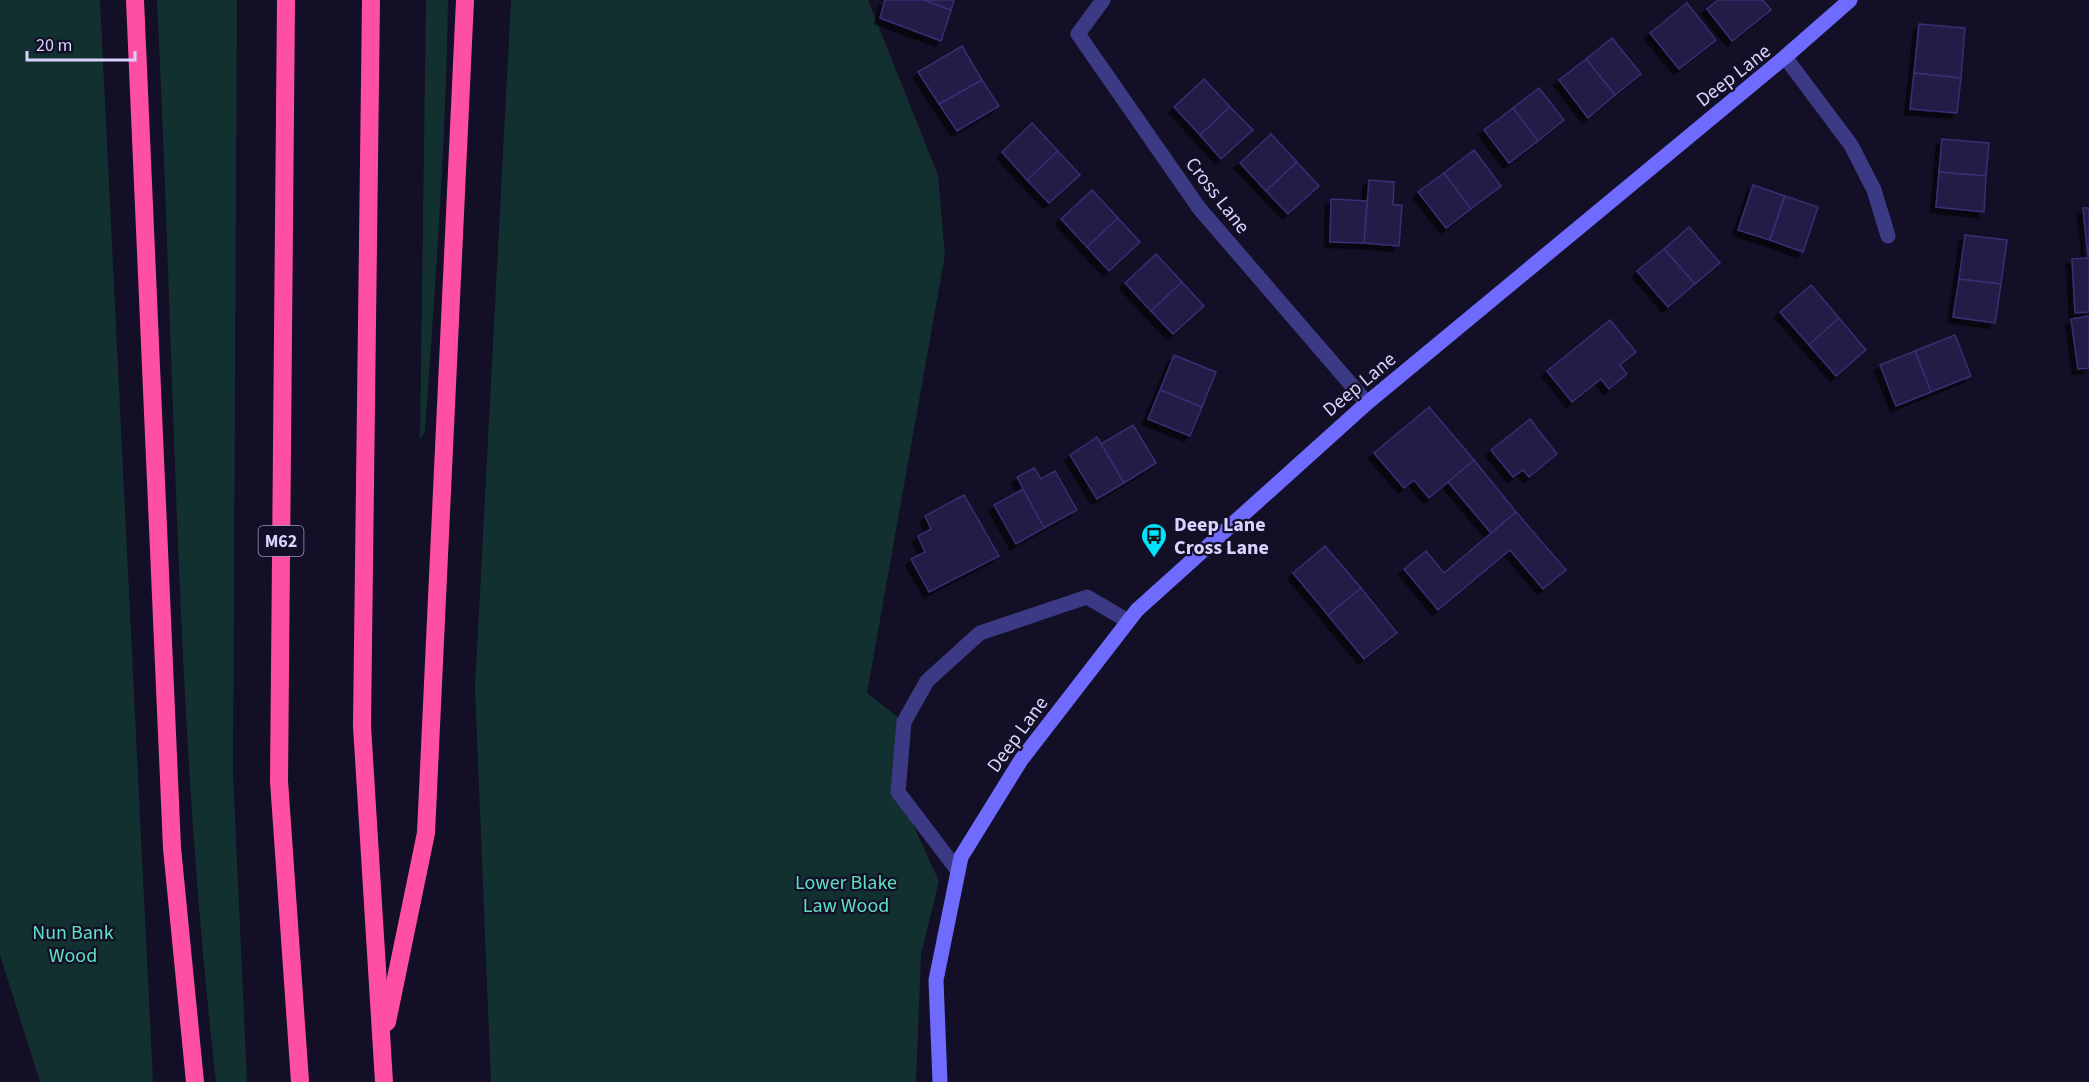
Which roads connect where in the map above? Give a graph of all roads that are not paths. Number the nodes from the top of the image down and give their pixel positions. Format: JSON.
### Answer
{"nodes":[{"id":1,"x":135,"y":0,"type":"edge"},
{"id":2,"x":286,"y":0,"type":"edge"},
{"id":3,"x":371,"y":0,"type":"edge"},
{"id":4,"x":465,"y":0,"type":"edge"},
{"id":5,"x":1103,"y":0,"type":"edge"},
{"id":6,"x":1850,"y":0,"type":"edge"},
{"id":7,"x":1785,"y":57,"type":"junction"},
{"id":8,"x":1888,"y":236,"type":"dead end"},
{"id":9,"x":1368,"y":403,"type":"junction"},
{"id":10,"x":1128,"y":621,"type":"junction"},
{"id":11,"x":958,"y":871,"type":"junction"},
{"id":12,"x":381,"y":1048,"type":"junction"},
{"id":13,"x":195,"y":1082,"type":"edge"},
{"id":14,"x":300,"y":1082,"type":"edge"},
{"id":15,"x":384,"y":1082,"type":"edge"},
{"id":16,"x":940,"y":1082,"type":"edge"}],
"edges":[{"from":1,"to":13,"type":"highway"},
{"from":2,"to":14,"type":"highway","number":"M62"},
{"from":3,"to":12,"type":"highway"},
{"from":4,"to":12,"type":"highway"},
{"from":5,"to":9,"type":"street","name":"Cross Lane"},
{"from":6,"to":7,"type":"street"},
{"from":7,"to":8,"type":"street","name":"Deep Lane"},
{"from":7,"to":9,"type":"street","name":"Deep Lane"},
{"from":9,"to":10,"type":"street","name":"Deep Lane"},
{"from":10,"to":11,"type":"street","name":"Deep Lane"},
{"from":10,"to":11,"type":"street"},
{"from":11,"to":16,"type":"street","name":"Deep Lane"},
{"from":12,"to":15,"type":"highway"}]}
